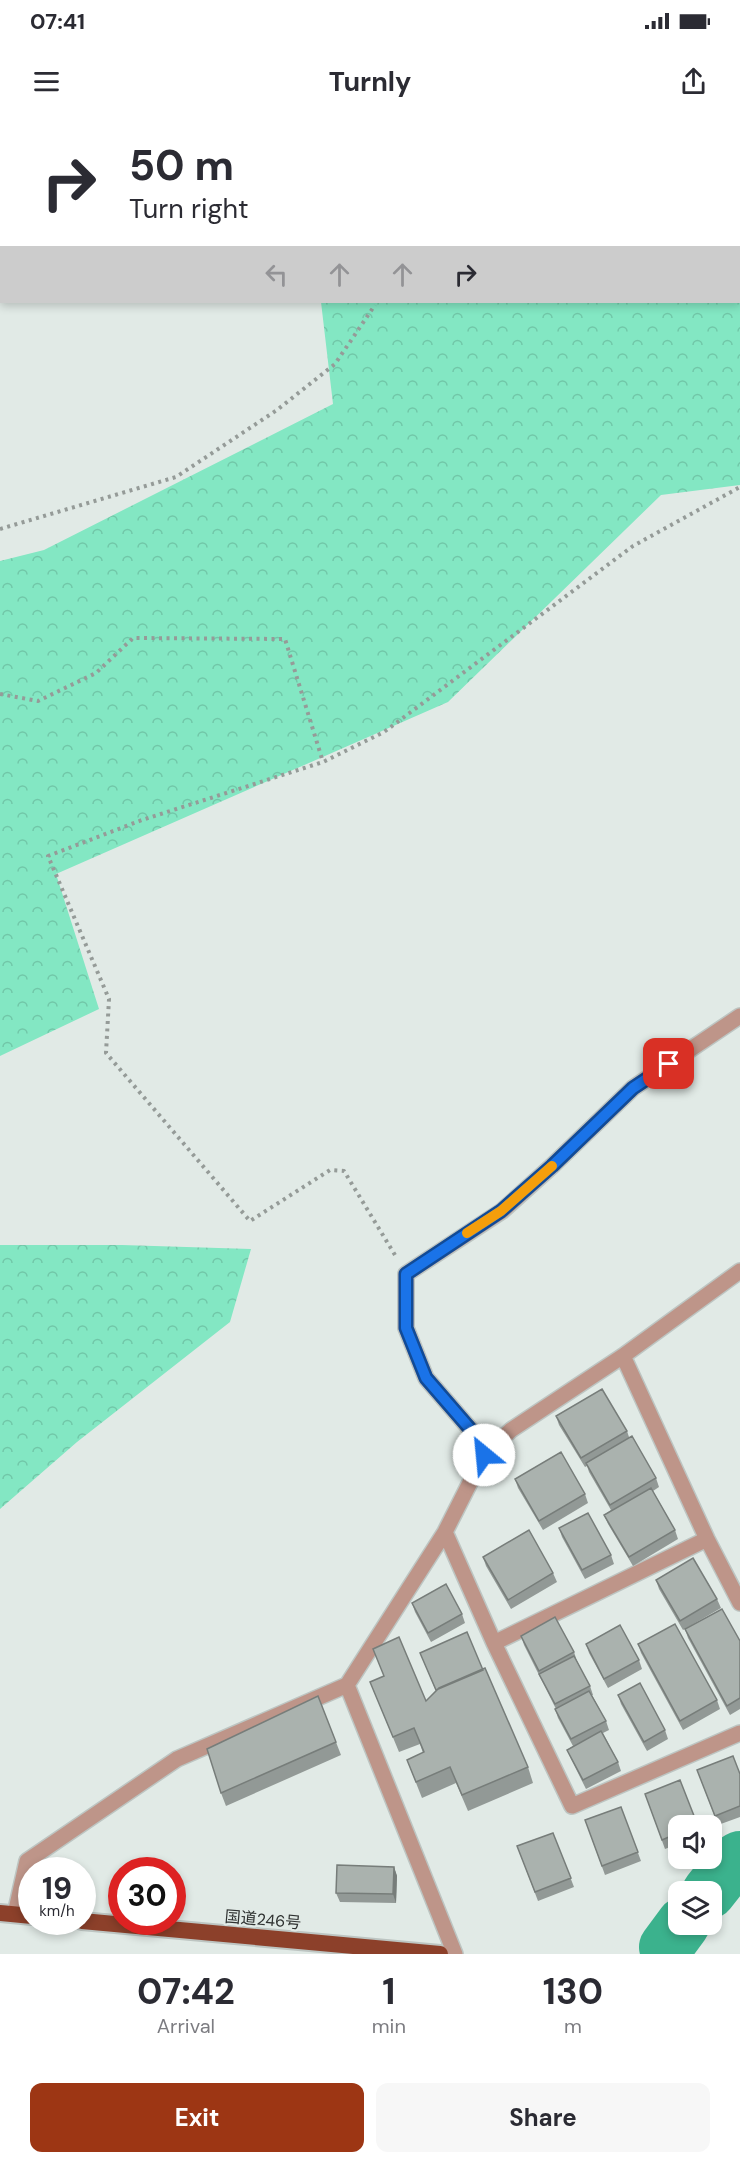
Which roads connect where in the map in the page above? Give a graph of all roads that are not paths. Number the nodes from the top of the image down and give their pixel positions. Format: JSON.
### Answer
{"nodes":[{"id":1,"x":740,"y":1016,"type":"edge"},
{"id":2,"x":740,"y":1271,"type":"edge"},
{"id":3,"x":623,"y":1356,"type":"junction"},
{"id":4,"x":484,"y":1455,"type":"junction"},
{"id":5,"x":445,"y":1532,"type":"junction"},
{"id":6,"x":707,"y":1539,"type":"junction"},
{"id":7,"x":740,"y":1603,"type":"edge"},
{"id":8,"x":494,"y":1643,"type":"junction"},
{"id":9,"x":347,"y":1685,"type":"junction"},
{"id":10,"x":740,"y":1733,"type":"edge"},
{"id":11,"x":16,"y":1914,"type":"edge"},
{"id":12,"x":96,"y":1922,"type":"edge"},
{"id":13,"x":440,"y":1954,"type":"edge"},
{"id":14,"x":455,"y":1954,"type":"edge"}],
"edges":[{"from":1,"to":4,"type":"street"},
{"from":2,"to":3,"type":"street"},
{"from":3,"to":4,"type":"street"},
{"from":3,"to":6,"type":"street"},
{"from":4,"to":5,"type":"street"},
{"from":5,"to":8,"type":"street"},
{"from":5,"to":9,"type":"street"},
{"from":6,"to":7,"type":"street"},
{"from":6,"to":8,"type":"street"},
{"from":8,"to":10,"type":"street"},
{"from":9,"to":11,"type":"street"},
{"from":9,"to":14,"type":"street"},
{"from":12,"to":13,"type":"highway","name":"国道246号"}]}
